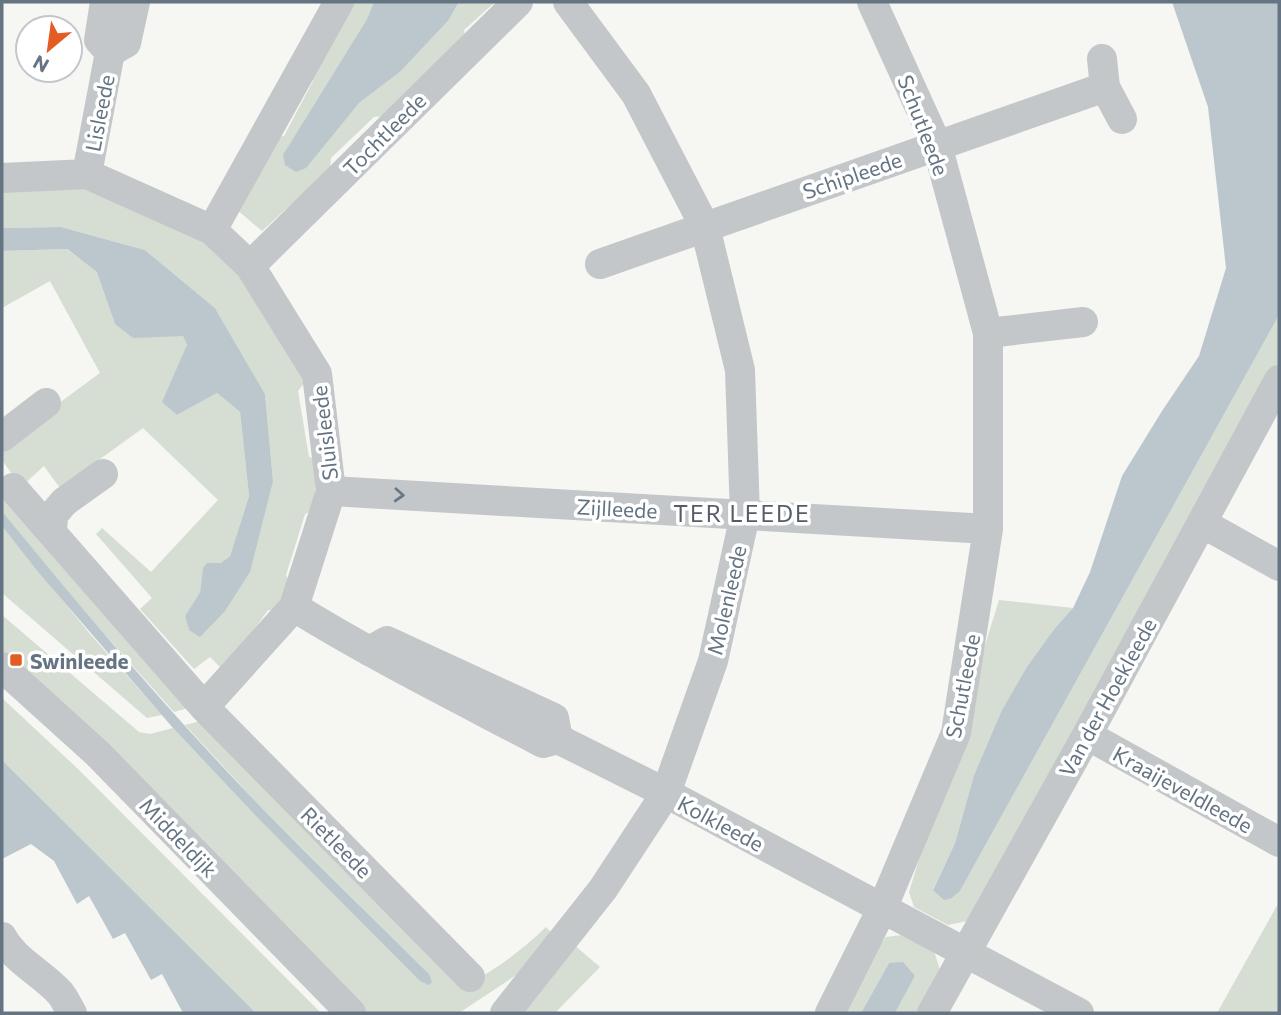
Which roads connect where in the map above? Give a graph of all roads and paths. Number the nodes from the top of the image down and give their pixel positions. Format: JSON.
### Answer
{"nodes":[{"id":1,"x":105,"y":2,"type":"edge"},
{"id":2,"x":135,"y":2,"type":"edge"},
{"id":3,"x":339,"y":2,"type":"edge"},
{"id":4,"x":518,"y":2,"type":"edge"},
{"id":5,"x":568,"y":2,"type":"edge"},
{"id":6,"x":872,"y":2,"type":"edge"},
{"id":7,"x":110,"y":52,"type":"junction"},
{"id":8,"x":1122,"y":119,"type":"dead end"},
{"id":9,"x":937,"y":145,"type":"junction"},
{"id":10,"x":87,"y":174,"type":"junction"},
{"id":11,"x":2,"y":178,"type":"edge"},
{"id":12,"x":705,"y":227,"type":"junction"},
{"id":13,"x":212,"y":230,"type":"junction"},
{"id":14,"x":600,"y":264,"type":"dead end"},
{"id":15,"x":250,"y":266,"type":"junction"},
{"id":16,"x":1083,"y":322,"type":"dead end"},
{"id":17,"x":988,"y":333,"type":"junction"},
{"id":18,"x":1279,"y":380,"type":"edge"},
{"id":19,"x":46,"y":403,"type":"dead end"},
{"id":20,"x":6,"y":434,"type":"edge"},
{"id":21,"x":103,"y":474,"type":"dead end"},
{"id":22,"x":13,"y":488,"type":"dead end"},
{"id":23,"x":331,"y":491,"type":"junction"},
{"id":24,"x":745,"y":515,"type":"junction"},
{"id":25,"x":1202,"y":523,"type":"junction"},
{"id":26,"x":988,"y":529,"type":"junction"},
{"id":27,"x":52,"y":533,"type":"junction"},
{"id":28,"x":1279,"y":566,"type":"edge"},
{"id":29,"x":294,"y":607,"type":"junction"},
{"id":30,"x":2,"y":667,"type":"edge"},
{"id":31,"x":204,"y":707,"type":"junction"},
{"id":32,"x":1087,"y":735,"type":"junction"},
{"id":33,"x":666,"y":793,"type":"junction"},
{"id":34,"x":1279,"y":842,"type":"edge"},
{"id":35,"x":881,"y":909,"type":"junction"},
{"id":36,"x":2,"y":937,"type":"edge"},
{"id":37,"x":967,"y":952,"type":"junction"},
{"id":38,"x":470,"y":977,"type":"dead end"},
{"id":39,"x":72,"y":1013,"type":"edge"},
{"id":40,"x":351,"y":1013,"type":"edge"},
{"id":41,"x":505,"y":1013,"type":"edge"},
{"id":42,"x":830,"y":1013,"type":"edge"},
{"id":43,"x":932,"y":1013,"type":"edge"},
{"id":44,"x":1079,"y":1013,"type":"edge"}],
"edges":[{"from":1,"to":7,"type":"street","name":"Lisleede"},
{"from":2,"to":7,"type":"street","name":"Lisleede"},
{"from":3,"to":13,"type":"street"},
{"from":4,"to":15,"type":"street","name":"Tochtleede"},
{"from":5,"to":12,"type":"street","name":"Molenleede"},
{"from":6,"to":9,"type":"street","name":"Schutleede"},
{"from":7,"to":10,"type":"street","name":"Lisleede"},
{"from":8,"to":9,"type":"street","name":"Schipleede"},
{"from":9,"to":12,"type":"street","name":"Schipleede"},
{"from":9,"to":17,"type":"street","name":"Schutleede"},
{"from":10,"to":11,"type":"street","name":"Sluisleede"},
{"from":10,"to":13,"type":"street","name":"Sluisleede"},
{"from":12,"to":14,"type":"street","name":"Schipleede"},
{"from":12,"to":24,"type":"street","name":"Molenleede"},
{"from":13,"to":15,"type":"street","name":"Sluisleede"},
{"from":15,"to":23,"type":"street","name":"Sluisleede"},
{"from":16,"to":17,"type":"street"},
{"from":17,"to":26,"type":"street","name":"Schutleede"},
{"from":18,"to":25,"type":"street","name":"Van der Hoekleede"},
{"from":19,"to":20,"type":"street"},
{"from":21,"to":27,"type":"street"},
{"from":22,"to":27,"type":"street"},
{"from":23,"to":24,"type":"street","name":"Zijlleede","one_way":true},
{"from":23,"to":29,"type":"street","name":"Sluisleede"},
{"from":24,"to":26,"type":"street","name":"Zijlleede"},
{"from":24,"to":33,"type":"street","name":"Molenleede"},
{"from":25,"to":28,"type":"street"},
{"from":25,"to":32,"type":"street","name":"Van der Hoekleede"},
{"from":26,"to":35,"type":"street","name":"Schutleede"},
{"from":27,"to":31,"type":"street"},
{"from":29,"to":31,"type":"street","name":"Sluisleede"},
{"from":29,"to":33,"type":"street","name":"Kolkleede"},
{"from":30,"to":40,"type":"street","name":"Middeldijk"},
{"from":31,"to":38,"type":"street","name":"Rietleede"},
{"from":32,"to":34,"type":"street","name":"Kraaijeveldleede"},
{"from":32,"to":37,"type":"street","name":"Van der Hoekleede"},
{"from":33,"to":35,"type":"street","name":"Kolkleede"},
{"from":33,"to":41,"type":"street","name":"Molenleede"},
{"from":35,"to":37,"type":"street","name":"Kolkleede"},
{"from":35,"to":42,"type":"street","name":"Schutleede"},
{"from":36,"to":39,"type":"street"},
{"from":37,"to":43,"type":"street","name":"Van der Hoekleede"},
{"from":37,"to":44,"type":"street","name":"Kolkleede"}]}
